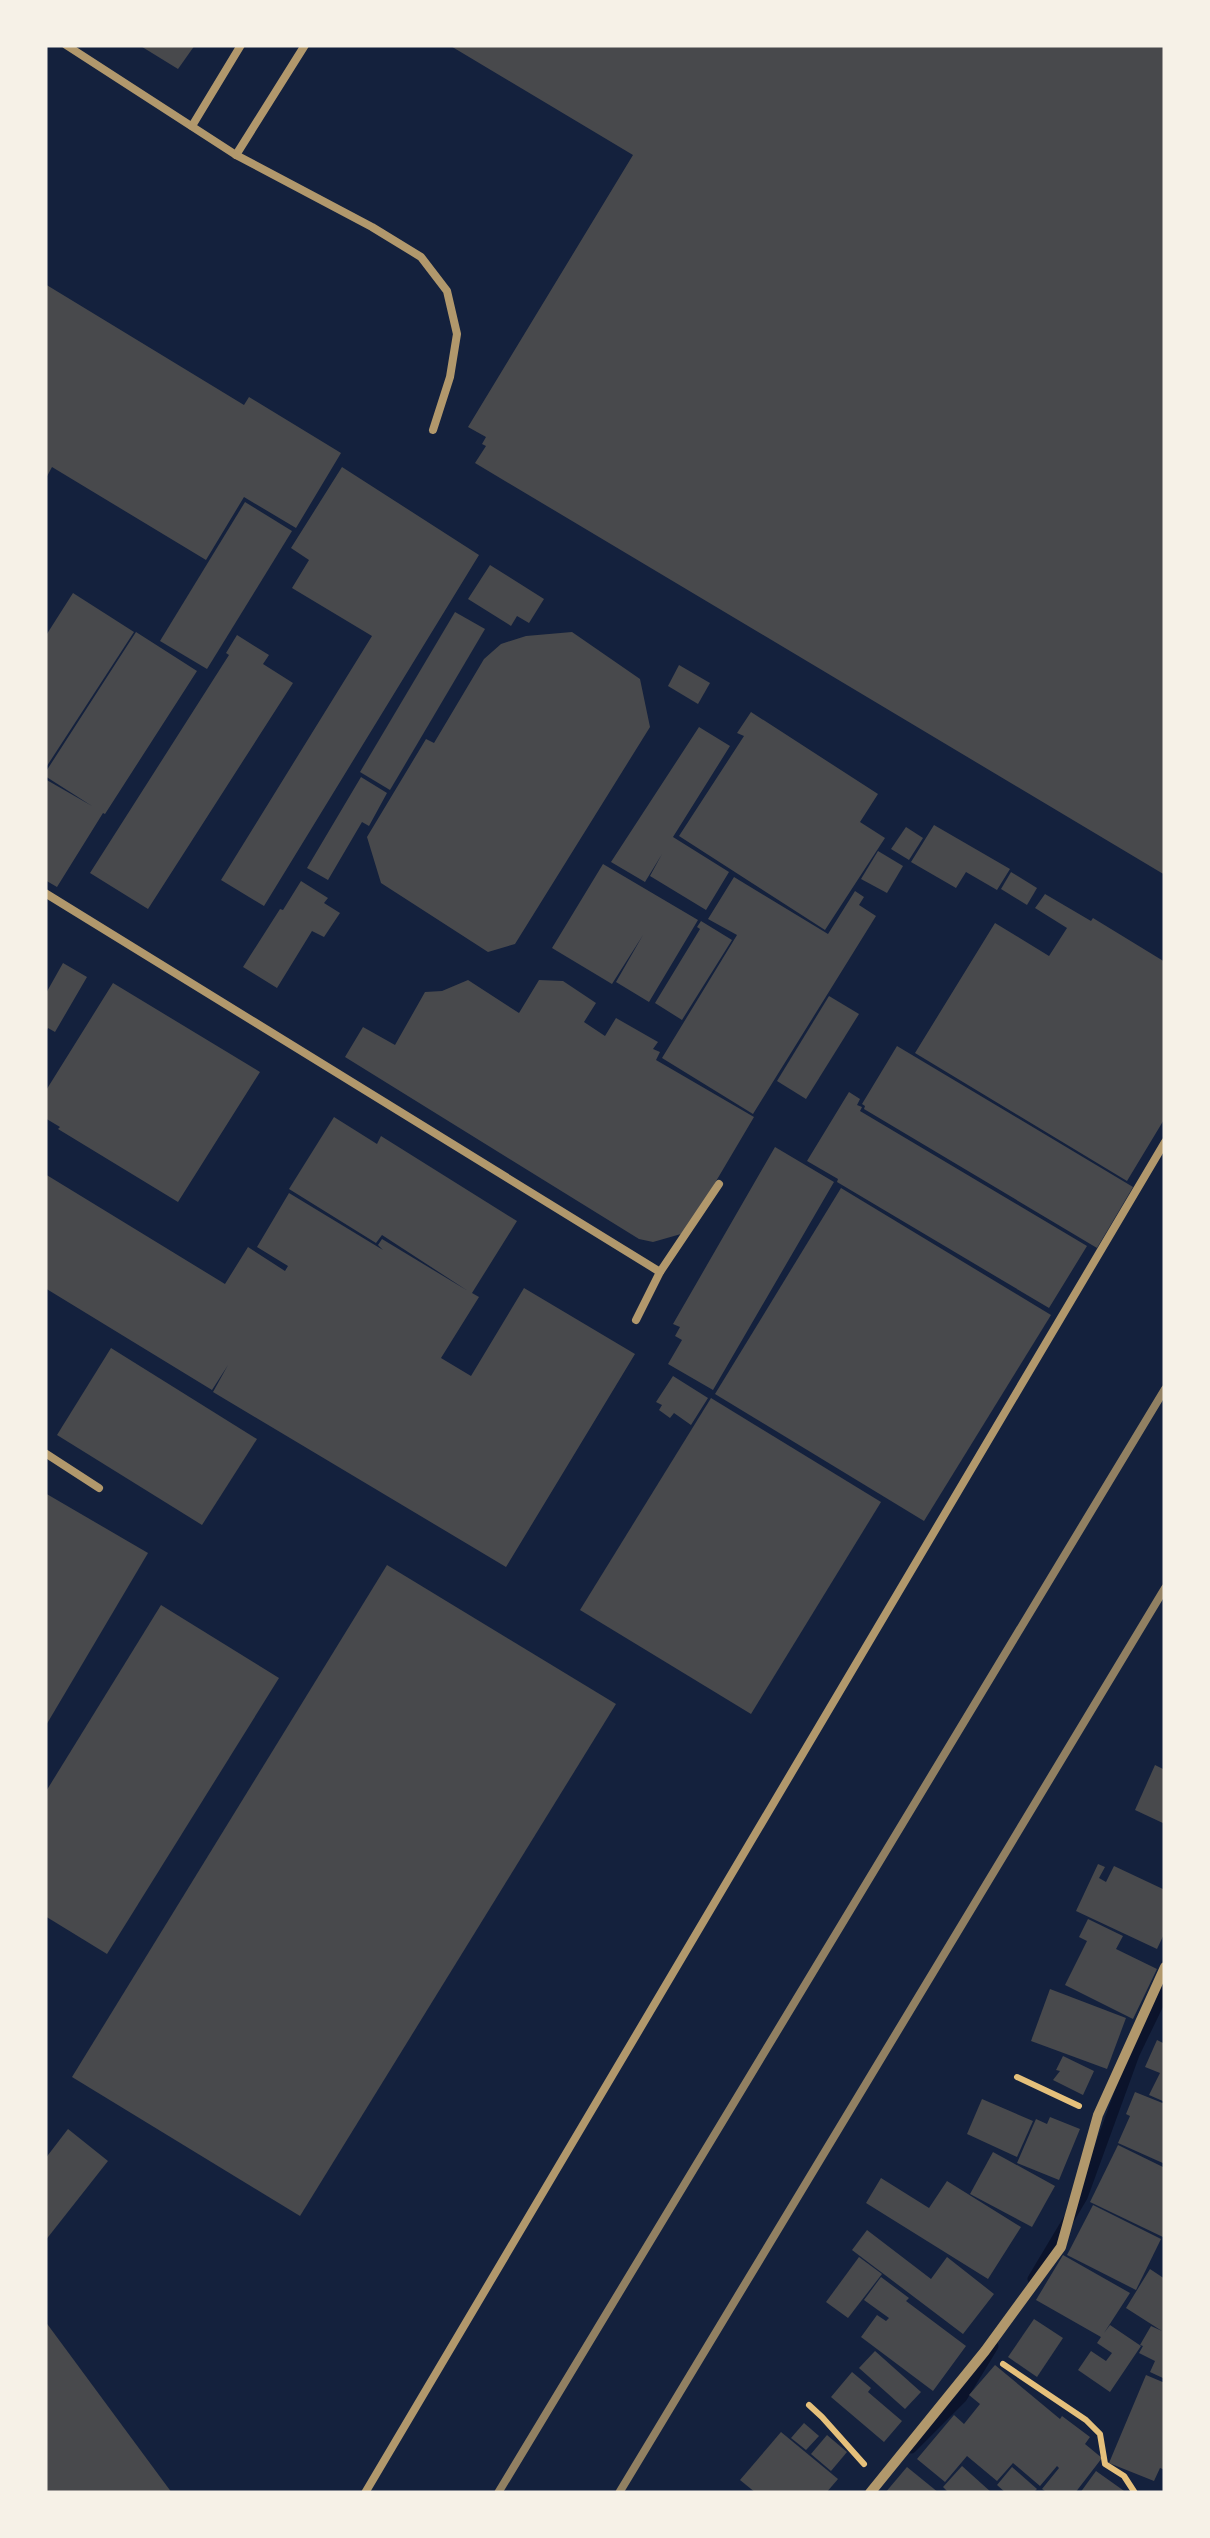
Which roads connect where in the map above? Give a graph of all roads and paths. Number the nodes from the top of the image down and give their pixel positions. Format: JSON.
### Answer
{"nodes":[{"id":1,"x":66,"y":45,"type":"edge"},
{"id":2,"x":241,"y":45,"type":"edge"},
{"id":3,"x":305,"y":45,"type":"edge"},
{"id":4,"x":192,"y":126,"type":"junction"},
{"id":5,"x":236,"y":156,"type":"junction"},
{"id":6,"x":433,"y":430,"type":"dead end"},
{"id":7,"x":45,"y":893,"type":"edge"},
{"id":8,"x":1165,"y":1142,"type":"edge"},
{"id":9,"x":720,"y":1184,"type":"dead end"},
{"id":10,"x":660,"y":1272,"type":"junction"},
{"id":11,"x":636,"y":1320,"type":"dead end"},
{"id":12,"x":45,"y":1453,"type":"edge"},
{"id":13,"x":99,"y":1488,"type":"dead end"},
{"id":14,"x":1165,"y":1967,"type":"edge"},
{"id":15,"x":1016,"y":2077,"type":"dead end"},
{"id":16,"x":1098,"y":2115,"type":"junction"},
{"id":17,"x":985,"y":2352,"type":"junction"},
{"id":18,"x":809,"y":2405,"type":"dead end"},
{"id":19,"x":873,"y":2490,"type":"edge"},
{"id":20,"x":365,"y":2493,"type":"edge"},
{"id":21,"x":1135,"y":2493,"type":"edge"}],
"edges":[{"from":1,"to":4,"type":"lane"},
{"from":2,"to":4,"type":"lane"},
{"from":3,"to":5,"type":"lane"},
{"from":4,"to":5,"type":"lane"},
{"from":5,"to":6,"type":"lane"},
{"from":7,"to":10,"type":"lane"},
{"from":8,"to":20,"type":"lane"},
{"from":9,"to":10,"type":"lane"},
{"from":10,"to":11,"type":"lane"},
{"from":12,"to":13,"type":"lane"},
{"from":14,"to":16,"type":"street"},
{"from":15,"to":16,"type":"path"},
{"from":16,"to":17,"type":"street"},
{"from":17,"to":19,"type":"street"},
{"from":17,"to":21,"type":"path"},
{"from":18,"to":19,"type":"path"}]}
